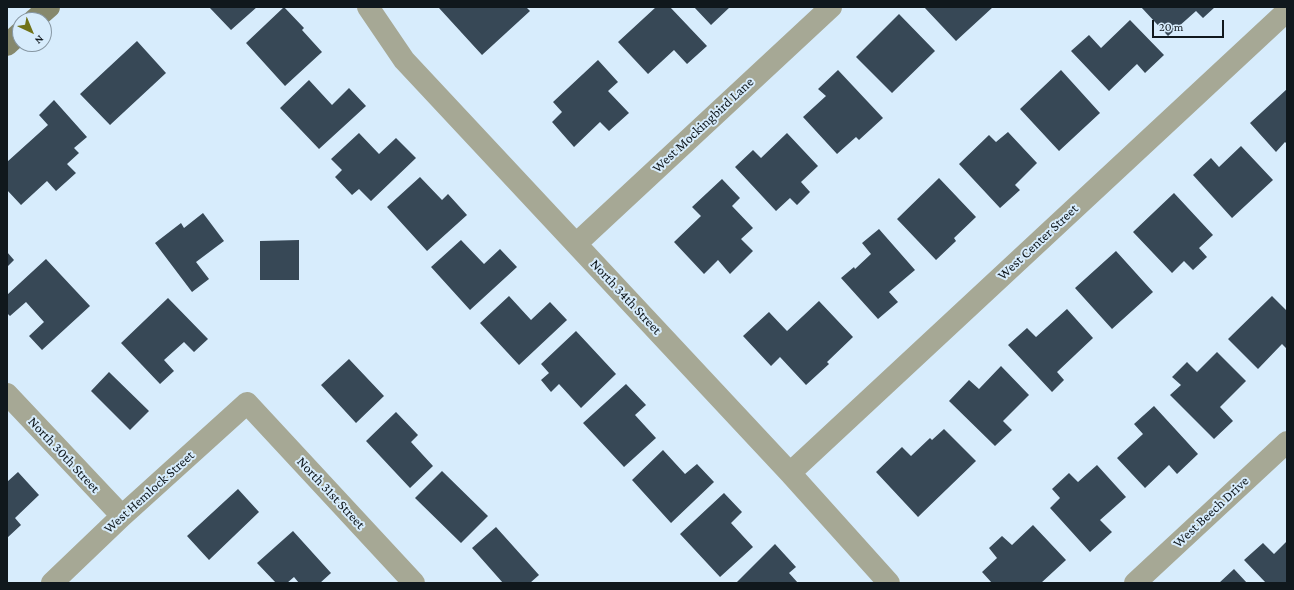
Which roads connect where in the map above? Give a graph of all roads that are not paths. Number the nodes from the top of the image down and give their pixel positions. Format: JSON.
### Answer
{"nodes":[{"id":1,"x":368,"y":7,"type":"edge"},
{"id":2,"x":831,"y":7,"type":"edge"},
{"id":3,"x":1287,"y":11,"type":"edge"},
{"id":4,"x":576,"y":244,"type":"junction"},
{"id":5,"x":7,"y":394,"type":"edge"},
{"id":6,"x":247,"y":403,"type":"joint"},
{"id":7,"x":1287,"y":442,"type":"edge"},
{"id":8,"x":790,"y":473,"type":"junction"},
{"id":9,"x":122,"y":516,"type":"junction"},
{"id":10,"x":52,"y":583,"type":"edge"},
{"id":11,"x":414,"y":583,"type":"edge"},
{"id":12,"x":889,"y":583,"type":"edge"},
{"id":13,"x":1135,"y":583,"type":"edge"}],
"edges":[{"from":1,"to":4,"type":"street","name":"North 34th Street"},
{"from":2,"to":4,"type":"street","name":"West Mockingbird Lane"},
{"from":3,"to":8,"type":"street","name":"West Center Street"},
{"from":4,"to":8,"type":"street","name":"North 34th Street"},
{"from":5,"to":9,"type":"street","name":"North 30th Street"},
{"from":6,"to":9,"type":"street","name":"West Hemlock Street"},
{"from":6,"to":11,"type":"street","name":"North 31st Street"},
{"from":7,"to":13,"type":"street","name":"West Beech Drive"},
{"from":8,"to":12,"type":"street","name":"North 34th Street"},
{"from":9,"to":10,"type":"street","name":"West Hemlock Street"}]}
